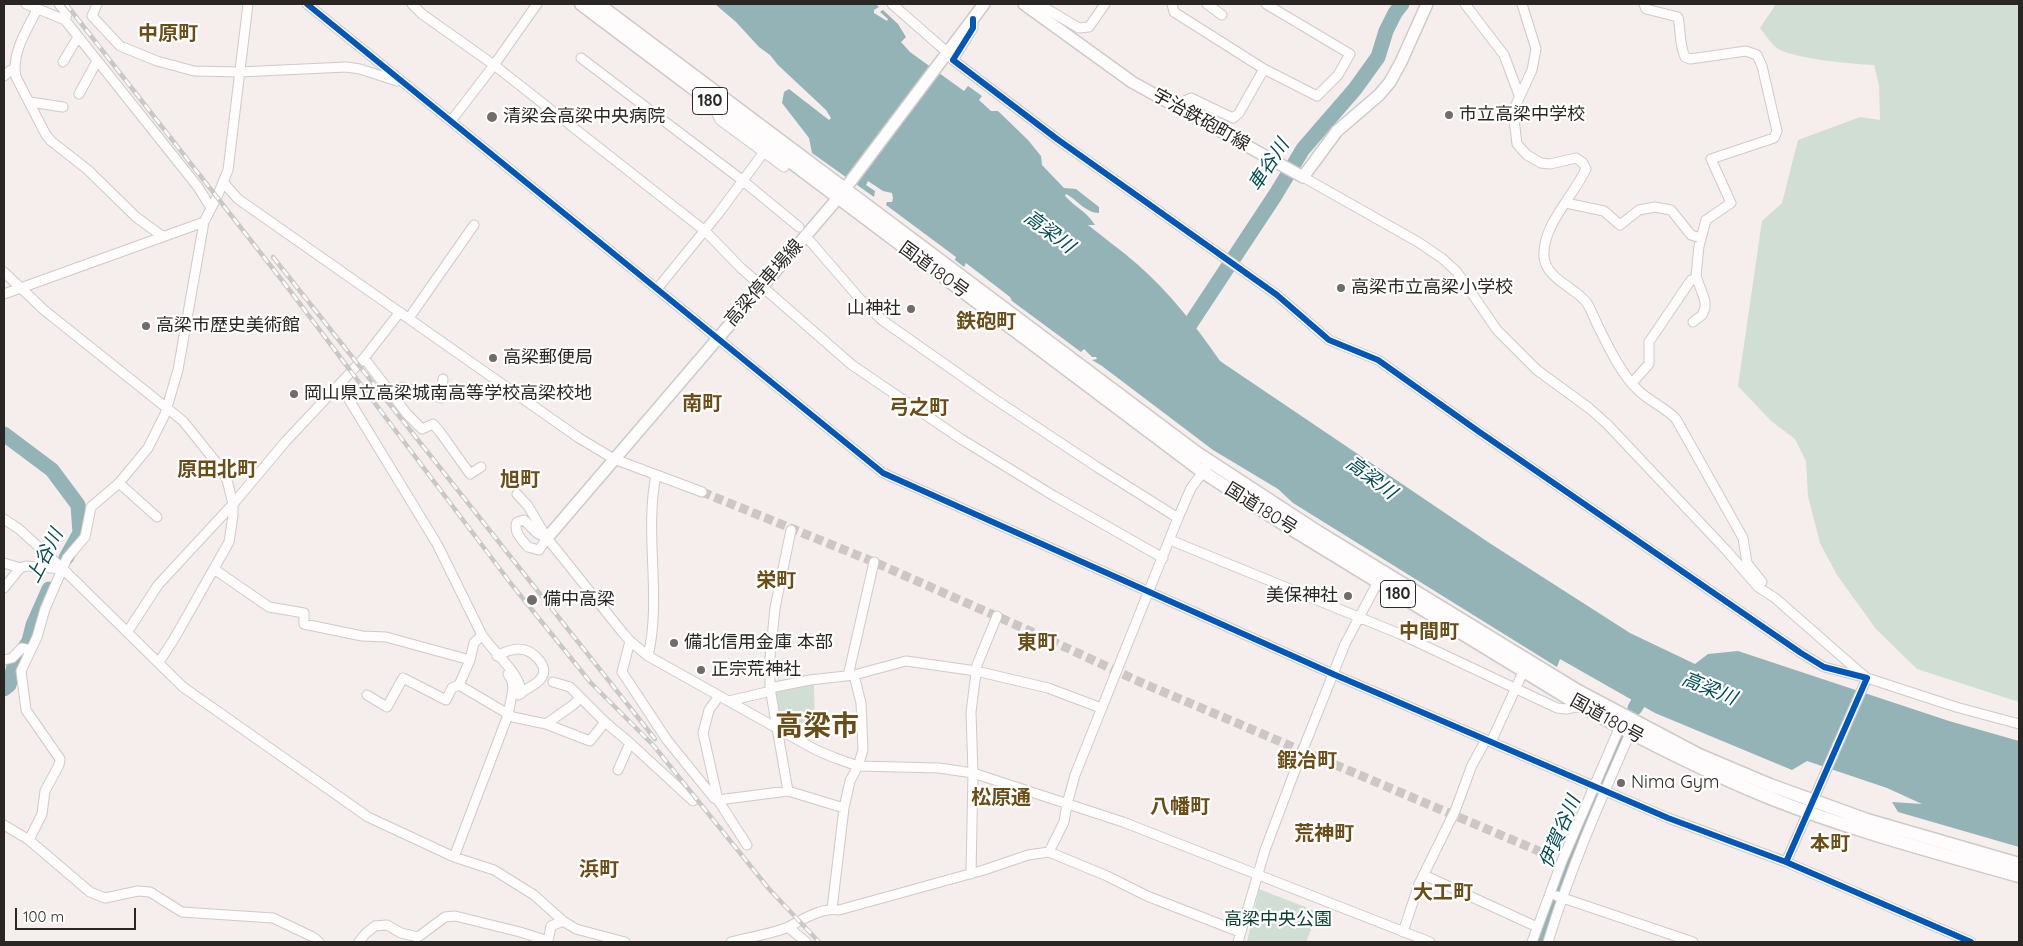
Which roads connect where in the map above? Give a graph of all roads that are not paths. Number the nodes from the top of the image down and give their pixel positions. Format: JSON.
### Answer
{"nodes":[{"id":1,"x":26,"y":4,"type":"edge"},
{"id":2,"x":59,"y":4,"type":"edge"},
{"id":3,"x":97,"y":4,"type":"edge"},
{"id":4,"x":248,"y":4,"type":"edge"},
{"id":5,"x":306,"y":4,"type":"edge"},
{"id":6,"x":412,"y":4,"type":"edge"},
{"id":7,"x":581,"y":4,"type":"edge"},
{"id":8,"x":598,"y":4,"type":"edge"},
{"id":9,"x":892,"y":4,"type":"edge"},
{"id":10,"x":984,"y":4,"type":"edge"},
{"id":11,"x":1105,"y":4,"type":"edge"},
{"id":12,"x":1172,"y":4,"type":"edge"},
{"id":13,"x":1207,"y":4,"type":"edge"},
{"id":14,"x":1266,"y":4,"type":"edge"},
{"id":15,"x":1427,"y":4,"type":"edge"},
{"id":16,"x":1465,"y":4,"type":"edge"},
{"id":17,"x":1522,"y":4,"type":"edge"},
{"id":18,"x":1644,"y":4,"type":"edge"},
{"id":19,"x":532,"y":5,"type":"edge"},
{"id":20,"x":1029,"y":7,"type":"edge"},
{"id":21,"x":37,"y":10,"type":"junction"},
{"id":22,"x":1222,"y":15,"type":"dead end"},
{"id":23,"x":973,"y":19,"type":"junction"},
{"id":24,"x":65,"y":20,"type":"junction"},
{"id":25,"x":78,"y":37,"type":"junction"},
{"id":26,"x":945,"y":56,"type":"junction"},
{"id":27,"x":580,"y":58,"type":"dead end"},
{"id":28,"x":97,"y":61,"type":"junction"},
{"id":29,"x":63,"y":62,"type":"dead end"},
{"id":30,"x":494,"y":65,"type":"junction"},
{"id":31,"x":14,"y":69,"type":"junction"},
{"id":32,"x":1264,"y":69,"type":"junction"},
{"id":33,"x":240,"y":72,"type":"junction"},
{"id":34,"x":4,"y":76,"type":"edge"},
{"id":35,"x":402,"y":82,"type":"junction"},
{"id":36,"x":79,"y":94,"type":"dead end"},
{"id":37,"x":1520,"y":95,"type":"junction"},
{"id":38,"x":710,"y":101,"type":"junction"},
{"id":39,"x":30,"y":102,"type":"junction"},
{"id":40,"x":63,"y":107,"type":"dead end"},
{"id":41,"x":1178,"y":108,"type":"junction"},
{"id":42,"x":450,"y":121,"type":"junction"},
{"id":43,"x":764,"y":152,"type":"junction"},
{"id":44,"x":784,"y":167,"type":"dead end"},
{"id":45,"x":1300,"y":175,"type":"junction"},
{"id":46,"x":742,"y":180,"type":"junction"},
{"id":47,"x":223,"y":182,"type":"junction"},
{"id":48,"x":845,"y":189,"type":"junction"},
{"id":49,"x":1566,"y":203,"type":"junction"},
{"id":50,"x":211,"y":208,"type":"junction"},
{"id":51,"x":204,"y":222,"type":"junction"},
{"id":52,"x":474,"y":225,"type":"dead end"},
{"id":53,"x":799,"y":227,"type":"dead end"},
{"id":54,"x":705,"y":231,"type":"junction"},
{"id":55,"x":162,"y":236,"type":"junction"},
{"id":56,"x":1701,"y":238,"type":"junction"},
{"id":57,"x":810,"y":242,"type":"dead end"},
{"id":58,"x":4,"y":272,"type":"edge"},
{"id":59,"x":1691,"y":280,"type":"dead end"},
{"id":60,"x":761,"y":286,"type":"junction"},
{"id":61,"x":19,"y":288,"type":"junction"},
{"id":62,"x":657,"y":288,"type":"junction"},
{"id":63,"x":4,"y":294,"type":"edge"},
{"id":64,"x":400,"y":312,"type":"junction"},
{"id":65,"x":409,"y":318,"type":"junction"},
{"id":66,"x":1693,"y":322,"type":"dead end"},
{"id":67,"x":717,"y":339,"type":"junction"},
{"id":68,"x":364,"y":358,"type":"junction"},
{"id":69,"x":443,"y":379,"type":"dead end"},
{"id":70,"x":1632,"y":383,"type":"junction"},
{"id":71,"x":340,"y":385,"type":"junction"},
{"id":72,"x":394,"y":395,"type":"junction"},
{"id":73,"x":167,"y":407,"type":"junction"},
{"id":74,"x":614,"y":459,"type":"junction"},
{"id":75,"x":482,"y":466,"type":"dead end"},
{"id":76,"x":1207,"y":467,"type":"junction"},
{"id":77,"x":656,"y":475,"type":"junction"},
{"id":78,"x":118,"y":483,"type":"junction"},
{"id":79,"x":702,"y":492,"type":"tunnel mouth"},
{"id":80,"x":517,"y":494,"type":"dead end"},
{"id":81,"x":233,"y":504,"type":"junction"},
{"id":82,"x":157,"y":517,"type":"dead end"},
{"id":83,"x":1178,"y":518,"type":"junction"},
{"id":84,"x":4,"y":519,"type":"edge"},
{"id":85,"x":791,"y":530,"type":"dead end"},
{"id":86,"x":547,"y":538,"type":"junction"},
{"id":87,"x":1170,"y":540,"type":"junction"},
{"id":88,"x":1163,"y":558,"type":"junction"},
{"id":89,"x":874,"y":562,"type":"dead end"},
{"id":90,"x":4,"y":563,"type":"edge"},
{"id":91,"x":20,"y":568,"type":"junction"},
{"id":92,"x":214,"y":569,"type":"junction"},
{"id":93,"x":64,"y":570,"type":"junction"},
{"id":94,"x":1380,"y":576,"type":"junction"},
{"id":95,"x":4,"y":588,"type":"edge"},
{"id":96,"x":1148,"y":592,"type":"junction"},
{"id":97,"x":1775,"y":598,"type":"junction"},
{"id":98,"x":997,"y":616,"type":"dead end"},
{"id":99,"x":1358,"y":617,"type":"junction"},
{"id":100,"x":128,"y":631,"type":"junction"},
{"id":101,"x":482,"y":634,"type":"junction"},
{"id":102,"x":630,"y":641,"type":"junction"},
{"id":103,"x":32,"y":650,"type":"junction"},
{"id":104,"x":497,"y":656,"type":"junction"},
{"id":105,"x":648,"y":656,"type":"junction"},
{"id":106,"x":4,"y":660,"type":"edge"},
{"id":107,"x":470,"y":660,"type":"junction"},
{"id":108,"x":158,"y":662,"type":"junction"},
{"id":109,"x":1524,"y":670,"type":"junction"},
{"id":110,"x":976,"y":671,"type":"junction"},
{"id":111,"x":1333,"y":674,"type":"junction"},
{"id":112,"x":851,"y":675,"type":"junction"},
{"id":113,"x":1865,"y":681,"type":"junction"},
{"id":114,"x":553,"y":682,"type":"dead end"},
{"id":115,"x":459,"y":685,"type":"junction"},
{"id":116,"x":1514,"y":688,"type":"junction"},
{"id":117,"x":770,"y":690,"type":"junction"},
{"id":118,"x":521,"y":692,"type":"junction"},
{"id":119,"x":367,"y":695,"type":"dead end"},
{"id":120,"x":719,"y":696,"type":"junction"},
{"id":121,"x":580,"y":698,"type":"junction"},
{"id":122,"x":728,"y":701,"type":"junction"},
{"id":123,"x":1581,"y":706,"type":"junction"},
{"id":124,"x":1101,"y":708,"type":"junction"},
{"id":125,"x":508,"y":714,"type":"junction"},
{"id":126,"x":605,"y":722,"type":"junction"},
{"id":127,"x":546,"y":724,"type":"junction"},
{"id":128,"x":2019,"y":724,"type":"edge"},
{"id":129,"x":1628,"y":725,"type":"junction"},
{"id":130,"x":778,"y":729,"type":"junction"},
{"id":131,"x":1488,"y":741,"type":"junction"},
{"id":132,"x":630,"y":743,"type":"junction"},
{"id":133,"x":858,"y":766,"type":"junction"},
{"id":134,"x":618,"y":770,"type":"dead end"},
{"id":135,"x":974,"y":773,"type":"junction"},
{"id":136,"x":1600,"y":788,"type":"junction"},
{"id":137,"x":788,"y":791,"type":"junction"},
{"id":138,"x":718,"y":800,"type":"junction"},
{"id":139,"x":693,"y":801,"type":"dead end"},
{"id":140,"x":1812,"y":802,"type":"junction"},
{"id":141,"x":1067,"y":804,"type":"junction"},
{"id":142,"x":844,"y":808,"type":"junction"},
{"id":143,"x":4,"y":825,"type":"edge"},
{"id":144,"x":1580,"y":836,"type":"junction"},
{"id":145,"x":29,"y":840,"type":"junction"},
{"id":146,"x":747,"y":845,"type":"dead end"},
{"id":147,"x":1049,"y":852,"type":"junction"},
{"id":148,"x":454,"y":856,"type":"junction"},
{"id":149,"x":1786,"y":862,"type":"junction"},
{"id":150,"x":2019,"y":864,"type":"edge"},
{"id":151,"x":971,"y":874,"type":"junction"},
{"id":152,"x":1259,"y":874,"type":"junction"},
{"id":153,"x":1424,"y":875,"type":"junction"},
{"id":154,"x":2019,"y":876,"type":"edge"},
{"id":155,"x":1555,"y":896,"type":"junction"},
{"id":156,"x":832,"y":909,"type":"junction"},
{"id":157,"x":563,"y":921,"type":"junction"},
{"id":158,"x":788,"y":927,"type":"junction"},
{"id":159,"x":1537,"y":927,"type":"junction"},
{"id":160,"x":1240,"y":932,"type":"junction"},
{"id":161,"x":1403,"y":932,"type":"junction"},
{"id":162,"x":319,"y":942,"type":"edge"},
{"id":163,"x":359,"y":942,"type":"edge"},
{"id":164,"x":549,"y":942,"type":"edge"},
{"id":165,"x":625,"y":942,"type":"edge"},
{"id":166,"x":731,"y":942,"type":"edge"},
{"id":167,"x":806,"y":942,"type":"edge"},
{"id":168,"x":1238,"y":942,"type":"edge"},
{"id":169,"x":1430,"y":942,"type":"edge"},
{"id":170,"x":1532,"y":942,"type":"edge"},
{"id":171,"x":1548,"y":942,"type":"edge"},
{"id":172,"x":1693,"y":942,"type":"edge"},
{"id":173,"x":1971,"y":942,"type":"edge"}],
"edges":[{"from":1,"to":21,"type":"street"},
{"from":2,"to":24,"type":"street"},
{"from":3,"to":33,"type":"street"},
{"from":4,"to":33,"type":"street"},
{"from":5,"to":35,"type":"street"},
{"from":6,"to":30,"type":"street"},
{"from":7,"to":38,"type":"highway","name":"国道180号","number":"180"},
{"from":8,"to":48,"type":"highway","name":"国道180号","number":"180"},
{"from":9,"to":26,"type":"street"},
{"from":10,"to":23,"type":"main road"},
{"from":11,"to":20,"type":"street"},
{"from":12,"to":32,"type":"street"},
{"from":13,"to":22,"type":"street"},
{"from":14,"to":32,"type":"street"},
{"from":15,"to":45,"type":"main road"},
{"from":16,"to":37,"type":"street"},
{"from":17,"to":37,"type":"street"},
{"from":18,"to":56,"type":"street"},
{"from":19,"to":30,"type":"street"},
{"from":20,"to":41,"type":"main road","name":"宇治鉄砲町線"},
{"from":21,"to":24,"type":"street"},
{"from":21,"to":31,"type":"street"},
{"from":23,"to":26,"type":"main road"},
{"from":23,"to":113,"type":"street"},
{"from":24,"to":25,"type":"street"},
{"from":25,"to":28,"type":"street"},
{"from":25,"to":29,"type":"street"},
{"from":26,"to":48,"type":"main road"},
{"from":27,"to":46,"type":"street"},
{"from":28,"to":36,"type":"street"},
{"from":28,"to":50,"type":"street"},
{"from":30,"to":42,"type":"street"},
{"from":30,"to":54,"type":"street"},
{"from":31,"to":34,"type":"street"},
{"from":31,"to":39,"type":"street"},
{"from":32,"to":41,"type":"street"},
{"from":33,"to":35,"type":"street"},
{"from":33,"to":47,"type":"street"},
{"from":35,"to":42,"type":"street"},
{"from":37,"to":49,"type":"street"},
{"from":38,"to":43,"type":"street"},
{"from":38,"to":48,"type":"highway","name":"国道180号","number":"180"},
{"from":39,"to":40,"type":"street"},
{"from":39,"to":55,"type":"street"},
{"from":41,"to":45,"type":"main road","name":"宇治鉄砲町線"},
{"from":42,"to":62,"type":"street"},
{"from":43,"to":44,"type":"street"},
{"from":43,"to":46,"type":"street"},
{"from":45,"to":97,"type":"street"},
{"from":46,"to":53,"type":"street"},
{"from":46,"to":54,"type":"street"},
{"from":47,"to":50,"type":"street"},
{"from":47,"to":64,"type":"street"},
{"from":48,"to":60,"type":"main road","name":"高梁停車場線"},
{"from":48,"to":76,"type":"highway","name":"国道180号","number":"180"},
{"from":49,"to":56,"type":"street"},
{"from":49,"to":70,"type":"street"},
{"from":50,"to":51,"type":"street"},
{"from":51,"to":55,"type":"street"},
{"from":51,"to":73,"type":"street"},
{"from":52,"to":65,"type":"street"},
{"from":54,"to":60,"type":"street"},
{"from":54,"to":62,"type":"street"},
{"from":55,"to":61,"type":"street"},
{"from":56,"to":66,"type":"street"},
{"from":57,"to":83,"type":"street"},
{"from":58,"to":61,"type":"street"},
{"from":59,"to":70,"type":"street"},
{"from":60,"to":67,"type":"main road","name":"高梁停車場線"},
{"from":60,"to":88,"type":"street"},
{"from":61,"to":63,"type":"street"},
{"from":61,"to":73,"type":"street"},
{"from":62,"to":67,"type":"street"},
{"from":64,"to":65,"type":"street"},
{"from":64,"to":68,"type":"street"},
{"from":65,"to":74,"type":"street"},
{"from":67,"to":74,"type":"main road","name":"高梁停車場線"},
{"from":67,"to":96,"type":"street"},
{"from":68,"to":71,"type":"street"},
{"from":68,"to":72,"type":"street"},
{"from":69,"to":72,"type":"street"},
{"from":70,"to":97,"type":"street"},
{"from":71,"to":81,"type":"street"},
{"from":71,"to":101,"type":"street"},
{"from":72,"to":75,"type":"street"},
{"from":73,"to":78,"type":"street"},
{"from":73,"to":81,"type":"street"},
{"from":74,"to":77,"type":"street"},
{"from":74,"to":86,"type":"main road","name":"高梁停車場線"},
{"from":76,"to":83,"type":"street"},
{"from":76,"to":94,"type":"highway","name":"国道180号","number":"180"},
{"from":77,"to":79,"type":"street"},
{"from":77,"to":105,"type":"street"},
{"from":78,"to":82,"type":"street"},
{"from":78,"to":93,"type":"street"},
{"from":80,"to":86,"type":"street"},
{"from":81,"to":92,"type":"street"},
{"from":81,"to":100,"type":"street"},
{"from":83,"to":87,"type":"street"},
{"from":84,"to":93,"type":"street"},
{"from":85,"to":117,"type":"street"},
{"from":86,"to":102,"type":"street"},
{"from":87,"to":88,"type":"street"},
{"from":87,"to":99,"type":"street"},
{"from":88,"to":96,"type":"street"},
{"from":89,"to":112,"type":"street"},
{"from":90,"to":91,"type":"street"},
{"from":91,"to":93,"type":"street"},
{"from":91,"to":95,"type":"street"},
{"from":92,"to":107,"type":"street"},
{"from":92,"to":108,"type":"street"},
{"from":93,"to":100,"type":"street"},
{"from":93,"to":103,"type":"street"},
{"from":94,"to":99,"type":"street"},
{"from":94,"to":109,"type":"highway","name":"国道180号","number":"180"},
{"from":94,"to":129,"type":"highway","name":"国道180号","number":"180"},
{"from":96,"to":111,"type":"street"},
{"from":96,"to":124,"type":"street"},
{"from":97,"to":113,"type":"street"},
{"from":98,"to":110,"type":"street"},
{"from":99,"to":111,"type":"street"},
{"from":99,"to":116,"type":"street"},
{"from":100,"to":108,"type":"street"},
{"from":101,"to":104,"type":"street"},
{"from":101,"to":107,"type":"street"},
{"from":102,"to":105,"type":"street"},
{"from":102,"to":138,"type":"street"},
{"from":103,"to":106,"type":"street"},
{"from":103,"to":145,"type":"street"},
{"from":104,"to":118,"type":"street"},
{"from":104,"to":118,"type":"street"},
{"from":104,"to":125,"type":"street"},
{"from":105,"to":120,"type":"street"},
{"from":107,"to":115,"type":"street"},
{"from":108,"to":148,"type":"street"},
{"from":109,"to":116,"type":"street"},
{"from":109,"to":123,"type":"highway","name":"国道180号","number":"180"},
{"from":110,"to":112,"type":"street"},
{"from":110,"to":124,"type":"street"},
{"from":110,"to":135,"type":"street"},
{"from":111,"to":131,"type":"street"},
{"from":111,"to":152,"type":"street"},
{"from":112,"to":117,"type":"street"},
{"from":112,"to":133,"type":"street"},
{"from":113,"to":128,"type":"street"},
{"from":113,"to":140,"type":"street"},
{"from":114,"to":121,"type":"street"},
{"from":115,"to":119,"type":"street"},
{"from":115,"to":125,"type":"street"},
{"from":116,"to":123,"type":"street"},
{"from":116,"to":131,"type":"street"},
{"from":117,"to":122,"type":"street"},
{"from":117,"to":130,"type":"street"},
{"from":118,"to":125,"type":"street"},
{"from":120,"to":122,"type":"street"},
{"from":120,"to":138,"type":"street"},
{"from":121,"to":126,"type":"street"},
{"from":121,"to":127,"type":"street"},
{"from":122,"to":130,"type":"street"},
{"from":123,"to":129,"type":"highway","name":"国道180号","number":"180"},
{"from":124,"to":141,"type":"street"},
{"from":125,"to":127,"type":"street"},
{"from":125,"to":148,"type":"street"},
{"from":126,"to":127,"type":"street"},
{"from":126,"to":132,"type":"street"},
{"from":129,"to":136,"type":"street"},
{"from":129,"to":140,"type":"highway","name":"国道180号","number":"180"},
{"from":130,"to":133,"type":"street"},
{"from":130,"to":137,"type":"street"},
{"from":131,"to":136,"type":"street"},
{"from":131,"to":153,"type":"street"},
{"from":132,"to":134,"type":"street"},
{"from":132,"to":139,"type":"street"},
{"from":133,"to":135,"type":"street"},
{"from":133,"to":142,"type":"street"},
{"from":135,"to":141,"type":"street"},
{"from":135,"to":151,"type":"street"},
{"from":136,"to":144,"type":"street"},
{"from":136,"to":149,"type":"street"},
{"from":137,"to":138,"type":"street"},
{"from":137,"to":142,"type":"street"},
{"from":138,"to":146,"type":"street"},
{"from":140,"to":149,"type":"street"},
{"from":140,"to":150,"type":"highway","name":"国道180号","number":"180"},
{"from":140,"to":154,"type":"highway","name":"国道180号","number":"180"},
{"from":141,"to":147,"type":"street"},
{"from":141,"to":152,"type":"street"},
{"from":142,"to":156,"type":"street"},
{"from":143,"to":145,"type":"street"},
{"from":144,"to":155,"type":"street"},
{"from":144,"to":155,"type":"street"},
{"from":145,"to":162,"type":"street"},
{"from":147,"to":151,"type":"street"},
{"from":147,"to":160,"type":"street"},
{"from":148,"to":157,"type":"street"},
{"from":149,"to":173,"type":"street"},
{"from":151,"to":156,"type":"street"},
{"from":152,"to":160,"type":"street"},
{"from":152,"to":161,"type":"street"},
{"from":153,"to":159,"type":"street"},
{"from":153,"to":161,"type":"street"},
{"from":155,"to":159,"type":"street"},
{"from":155,"to":171,"type":"street"},
{"from":155,"to":172,"type":"street"},
{"from":156,"to":158,"type":"street"},
{"from":157,"to":164,"type":"street"},
{"from":157,"to":165,"type":"street"},
{"from":158,"to":166,"type":"street"},
{"from":158,"to":167,"type":"street"},
{"from":159,"to":170,"type":"street"},
{"from":160,"to":168,"type":"street"},
{"from":161,"to":169,"type":"street"},
{"from":163,"to":164,"type":"street"}]}
